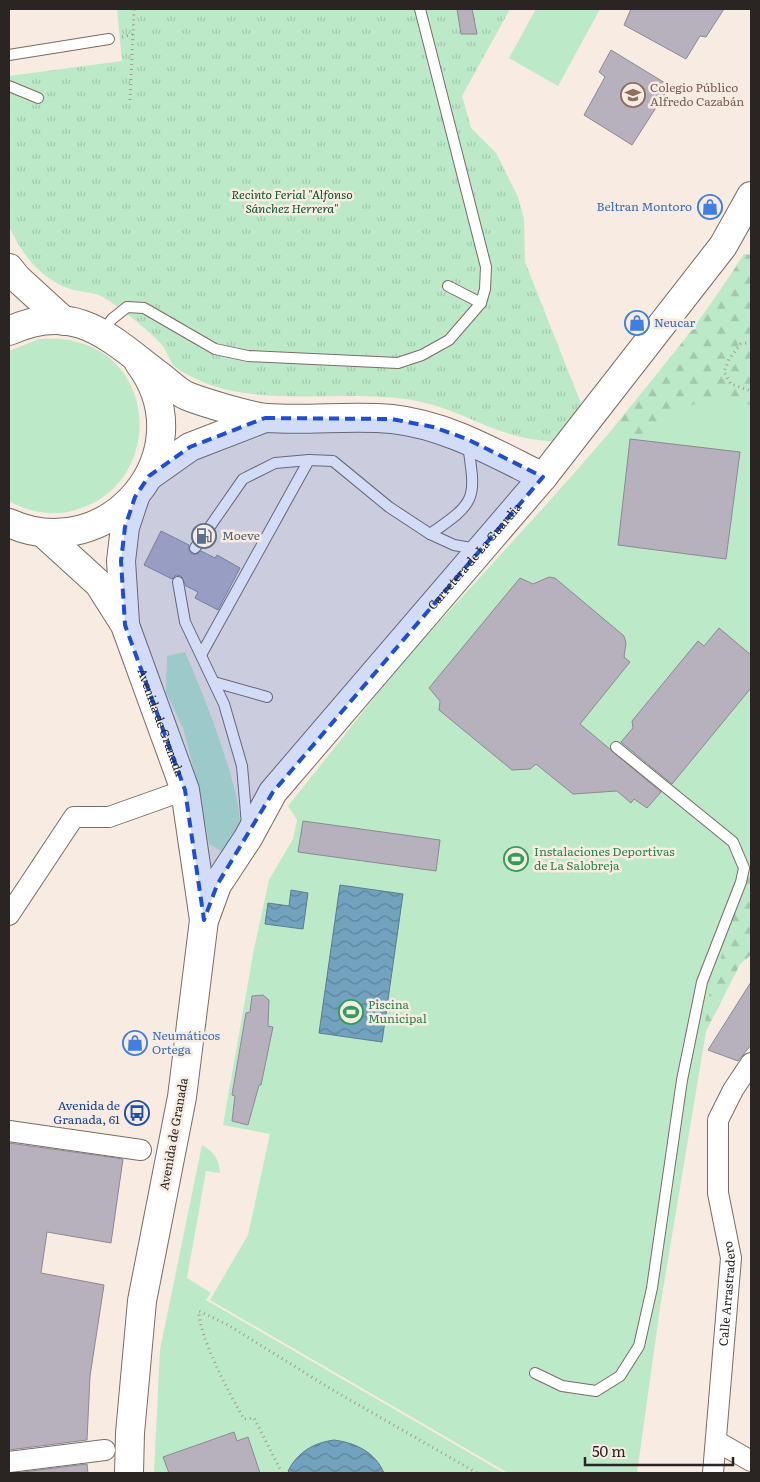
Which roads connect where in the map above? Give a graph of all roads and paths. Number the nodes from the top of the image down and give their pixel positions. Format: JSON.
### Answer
{"nodes":[{"id":1,"x":134,"y":9,"type":"edge"},
{"id":2,"x":420,"y":9,"type":"edge"},
{"id":3,"x":133,"y":34,"type":"junction"},
{"id":4,"x":109,"y":40,"type":"joint"},
{"id":5,"x":9,"y":55,"type":"edge"},
{"id":6,"x":9,"y":86,"type":"edge"},
{"id":7,"x":38,"y":98,"type":"dead end"},
{"id":8,"x":130,"y":100,"type":"dead end"},
{"id":9,"x":751,"y":196,"type":"edge"},
{"id":10,"x":743,"y":227,"type":"edge"},
{"id":11,"x":9,"y":268,"type":"edge"},
{"id":12,"x":448,"y":286,"type":"dead end"},
{"id":13,"x":481,"y":303,"type":"junction"},
{"id":14,"x":64,"y":321,"type":"junction"},
{"id":15,"x":9,"y":331,"type":"edge"},
{"id":16,"x":104,"y":332,"type":"junction"},
{"id":17,"x":751,"y":342,"type":"edge"},
{"id":18,"x":134,"y":356,"type":"junction"},
{"id":19,"x":751,"y":390,"type":"edge"},
{"id":20,"x":265,"y":418,"type":"junction"},
{"id":21,"x":467,"y":439,"type":"junction"},
{"id":22,"x":309,"y":460,"type":"junction"},
{"id":23,"x":542,"y":477,"type":"junction"},
{"id":24,"x":142,"y":486,"type":"junction"},
{"id":25,"x":9,"y":523,"type":"edge"},
{"id":26,"x":43,"y":533,"type":"junction"},
{"id":27,"x":430,"y":534,"type":"junction"},
{"id":28,"x":195,"y":548,"type":"dead end"},
{"id":29,"x":479,"y":549,"type":"junction"},
{"id":30,"x":178,"y":582,"type":"dead end"},
{"id":31,"x":125,"y":625,"type":"junction"},
{"id":32,"x":200,"y":655,"type":"junction"},
{"id":33,"x":214,"y":682,"type":"junction"},
{"id":34,"x":267,"y":697,"type":"dead end"},
{"id":35,"x":616,"y":747,"type":"dead end"},
{"id":36,"x":185,"y":790,"type":"junction"},
{"id":37,"x":248,"y":838,"type":"junction"},
{"id":38,"x":9,"y":915,"type":"edge"},
{"id":39,"x":204,"y":920,"type":"junction"},
{"id":40,"x":751,"y":1063,"type":"edge"},
{"id":41,"x":9,"y":1131,"type":"edge"},
{"id":42,"x":141,"y":1150,"type":"dead end"},
{"id":43,"x":535,"y":1373,"type":"dead end"},
{"id":44,"x":716,"y":1441,"type":"junction"},
{"id":45,"x":105,"y":1450,"type":"dead end"},
{"id":46,"x":751,"y":1461,"type":"edge"},
{"id":47,"x":9,"y":1462,"type":"edge"},
{"id":48,"x":128,"y":1473,"type":"edge"},
{"id":49,"x":282,"y":1473,"type":"edge"},
{"id":50,"x":477,"y":1473,"type":"edge"},
{"id":51,"x":713,"y":1473,"type":"edge"}],
"edges":[{"from":1,"to":3,"type":"path"},
{"from":2,"to":13,"type":"lane"},
{"from":3,"to":4,"type":"path"},
{"from":3,"to":8,"type":"path"},
{"from":4,"to":5,"type":"lane"},
{"from":6,"to":7,"type":"lane"},
{"from":9,"to":10,"type":"street","name":"Carretera de La Guardia"},
{"from":10,"to":23,"type":"street","name":"Carretera de La Guardia"},
{"from":11,"to":14,"type":"street"},
{"from":12,"to":13,"type":"lane"},
{"from":13,"to":16,"type":"lane"},
{"from":14,"to":15,"type":"street"},
{"from":14,"to":16,"type":"street"},
{"from":16,"to":18,"type":"street"},
{"from":17,"to":19,"type":"path"},
{"from":18,"to":20,"type":"street"},
{"from":18,"to":24,"type":"street","name":"Avenida de Granada"},
{"from":20,"to":21,"type":"street"},
{"from":20,"to":24,"type":"street"},
{"from":21,"to":23,"type":"street"},
{"from":21,"to":27,"type":"lane"},
{"from":22,"to":27,"type":"lane"},
{"from":22,"to":28,"type":"lane"},
{"from":22,"to":32,"type":"lane"},
{"from":23,"to":29,"type":"street","name":"Carretera de La Guardia"},
{"from":24,"to":26,"type":"street"},
{"from":24,"to":31,"type":"street","name":"Avenida de Granada"},
{"from":25,"to":26,"type":"street"},
{"from":26,"to":31,"type":"street","name":"Avenida de Granada"},
{"from":27,"to":29,"type":"lane"},
{"from":29,"to":37,"type":"street","name":"Carretera de La Guardia"},
{"from":30,"to":32,"type":"lane"},
{"from":31,"to":36,"type":"street","name":"Avenida de Granada"},
{"from":32,"to":33,"type":"lane"},
{"from":33,"to":34,"type":"lane"},
{"from":33,"to":37,"type":"lane"},
{"from":35,"to":43,"type":"lane"},
{"from":36,"to":38,"type":"street"},
{"from":36,"to":39,"type":"street","name":"Avenida de Granada"},
{"from":37,"to":39,"type":"street","name":"Carretera de La Guardia"},
{"from":39,"to":48,"type":"street","name":"Avenida de Granada"},
{"from":40,"to":44,"type":"street","name":"Calle Arrastradero"},
{"from":41,"to":42,"type":"street"},
{"from":44,"to":46,"type":"street"},
{"from":44,"to":51,"type":"street","name":"Calle Arrastradero"},
{"from":45,"to":47,"type":"street"},
{"from":49,"to":50,"type":"path"}]}
